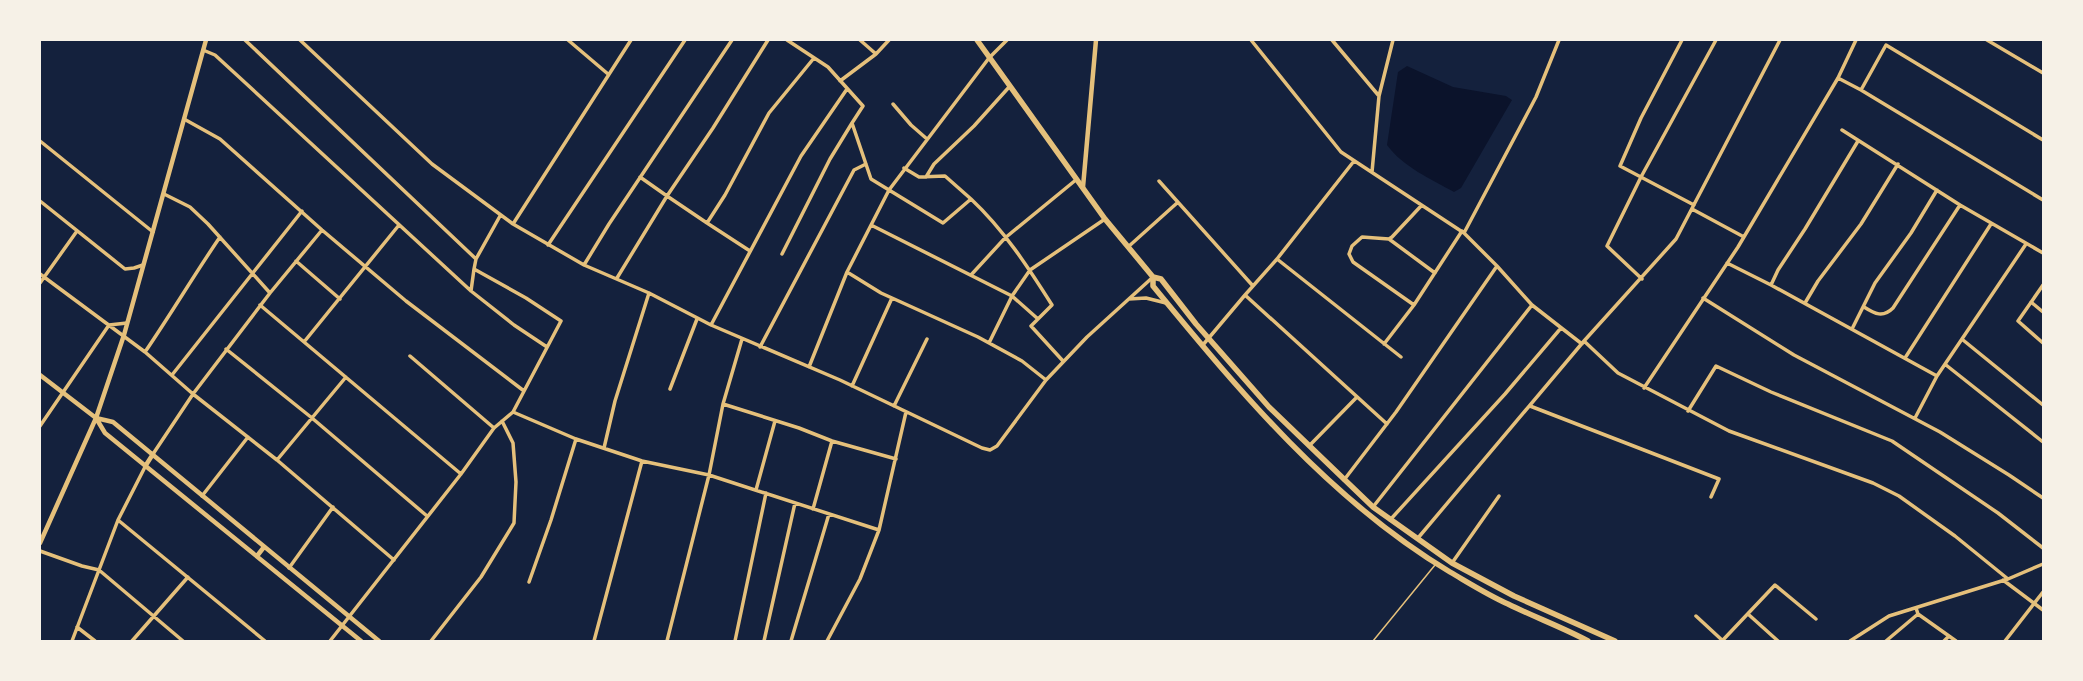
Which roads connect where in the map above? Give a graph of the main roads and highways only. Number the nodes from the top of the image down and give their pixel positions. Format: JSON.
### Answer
{"nodes":[{"id":1,"x":977,"y":40,"type":"edge"},
{"id":2,"x":1153,"y":277,"type":"junction"},
{"id":3,"x":1588,"y":641,"type":"edge"},
{"id":4,"x":1615,"y":641,"type":"edge"}],
"edges":[{"from":1,"to":2,"type":"main road"},
{"from":2,"to":3,"type":"main road"},
{"from":2,"to":4,"type":"main road"}]}
